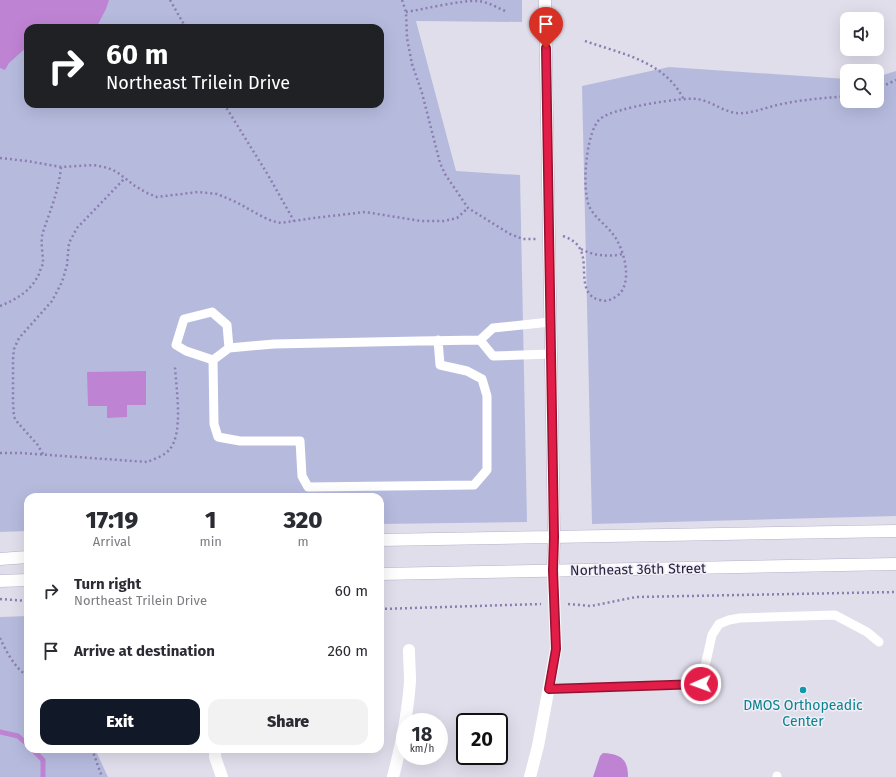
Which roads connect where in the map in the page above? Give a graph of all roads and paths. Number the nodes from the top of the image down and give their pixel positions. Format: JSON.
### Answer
{"nodes":[{"id":1,"x":170,"y":0,"type":"edge"},
{"id":2,"x":402,"y":0,"type":"edge"},
{"id":3,"x":545,"y":0,"type":"edge"},
{"id":4,"x":505,"y":11,"type":"dead end"},
{"id":5,"x":406,"y":12,"type":"junction"},
{"id":6,"x":184,"y":24,"type":"edge"},
{"id":7,"x":585,"y":41,"type":"dead end"},
{"id":8,"x":896,"y":80,"type":"edge"},
{"id":9,"x":884,"y":86,"type":"edge"},
{"id":10,"x":840,"y":97,"type":"edge"},
{"id":11,"x":684,"y":100,"type":"junction"},
{"id":12,"x":226,"y":108,"type":"edge"},
{"id":13,"x":0,"y":158,"type":"edge"},
{"id":14,"x":61,"y":167,"type":"junction"},
{"id":15,"x":125,"y":178,"type":"junction"},
{"id":16,"x":468,"y":208,"type":"junction"},
{"id":17,"x":294,"y":222,"type":"junction"},
{"id":18,"x":549,"y":237,"type":"junction"},
{"id":19,"x":581,"y":249,"type":"junction"},
{"id":20,"x":622,"y":254,"type":"junction"},
{"id":21,"x":0,"y":306,"type":"edge"},
{"id":22,"x":550,"y":322,"type":"junction"},
{"id":23,"x":438,"y":340,"type":"junction"},
{"id":24,"x":480,"y":340,"type":"junction"},
{"id":25,"x":229,"y":348,"type":"junction"},
{"id":26,"x":551,"y":354,"type":"junction"},
{"id":27,"x":213,"y":360,"type":"junction"},
{"id":28,"x":175,"y":367,"type":"dead end"},
{"id":29,"x":0,"y":453,"type":"edge"},
{"id":30,"x":43,"y":454,"type":"junction"},
{"id":31,"x":896,"y":531,"type":"edge"},
{"id":32,"x":554,"y":537,"type":"junction"},
{"id":33,"x":384,"y":540,"type":"edge"},
{"id":34,"x":24,"y":557,"type":"edge"},
{"id":35,"x":0,"y":559,"type":"edge"},
{"id":36,"x":896,"y":564,"type":"edge"},
{"id":37,"x":553,"y":570,"type":"junction"},
{"id":38,"x":384,"y":574,"type":"edge"},
{"id":39,"x":24,"y":580,"type":"edge"},
{"id":40,"x":0,"y":581,"type":"edge"},
{"id":41,"x":896,"y":592,"type":"edge"},
{"id":42,"x":0,"y":599,"type":"edge"},
{"id":43,"x":24,"y":601,"type":"edge"},
{"id":44,"x":555,"y":603,"type":"junction"},
{"id":45,"x":384,"y":609,"type":"edge"},
{"id":46,"x":0,"y":638,"type":"edge"},
{"id":47,"x":879,"y":642,"type":"dead end"},
{"id":48,"x":409,"y":650,"type":"dead end"},
{"id":49,"x":24,"y":674,"type":"edge"},
{"id":50,"x":549,"y":689,"type":"junction"},
{"id":51,"x":93,"y":753,"type":"edge"},
{"id":52,"x":215,"y":753,"type":"edge"},
{"id":53,"x":102,"y":777,"type":"edge"},
{"id":54,"x":222,"y":777,"type":"edge"},
{"id":55,"x":393,"y":777,"type":"edge"},
{"id":56,"x":530,"y":777,"type":"edge"}],
"edges":[{"from":1,"to":6,"type":"path"},
{"from":2,"to":5,"type":"path"},
{"from":3,"to":18,"type":"main road"},
{"from":4,"to":5,"type":"path"},
{"from":5,"to":16,"type":"path"},
{"from":7,"to":11,"type":"path"},
{"from":8,"to":9,"type":"path"},
{"from":10,"to":11,"type":"path"},
{"from":11,"to":20,"type":"path"},
{"from":12,"to":17,"type":"path"},
{"from":13,"to":14,"type":"path"},
{"from":14,"to":15,"type":"path"},
{"from":14,"to":21,"type":"path"},
{"from":15,"to":17,"type":"path"},
{"from":15,"to":30,"type":"path"},
{"from":16,"to":17,"type":"path"},
{"from":16,"to":18,"type":"path"},
{"from":18,"to":19,"type":"path"},
{"from":18,"to":22,"type":"main road"},
{"from":19,"to":20,"type":"path"},
{"from":19,"to":20,"type":"path"},
{"from":22,"to":24,"type":"lane"},
{"from":22,"to":26,"type":"main road"},
{"from":23,"to":24,"type":"lane"},
{"from":23,"to":25,"type":"lane"},
{"from":23,"to":27,"type":"lane"},
{"from":24,"to":26,"type":"lane"},
{"from":25,"to":27,"type":"lane"},
{"from":25,"to":27,"type":"lane"},
{"from":26,"to":32,"type":"main road"},
{"from":28,"to":30,"type":"path"},
{"from":29,"to":30,"type":"path"},
{"from":31,"to":32,"type":"main road"},
{"from":32,"to":33,"type":"main road"},
{"from":32,"to":37,"type":"main road"},
{"from":34,"to":35,"type":"main road"},
{"from":36,"to":37,"type":"main road","name":"Northeast 36th Street"},
{"from":37,"to":38,"type":"main road","name":"Northeast 36th Street"},
{"from":37,"to":44,"type":"main road"},
{"from":39,"to":40,"type":"main road"},
{"from":41,"to":44,"type":"path"},
{"from":42,"to":43,"type":"path"},
{"from":44,"to":45,"type":"path"},
{"from":44,"to":50,"type":"main road"},
{"from":46,"to":49,"type":"path"},
{"from":47,"to":50,"type":"lane"},
{"from":48,"to":55,"type":"main road"},
{"from":50,"to":56,"type":"main road"},
{"from":51,"to":53,"type":"path"},
{"from":52,"to":54,"type":"main road"}]}
